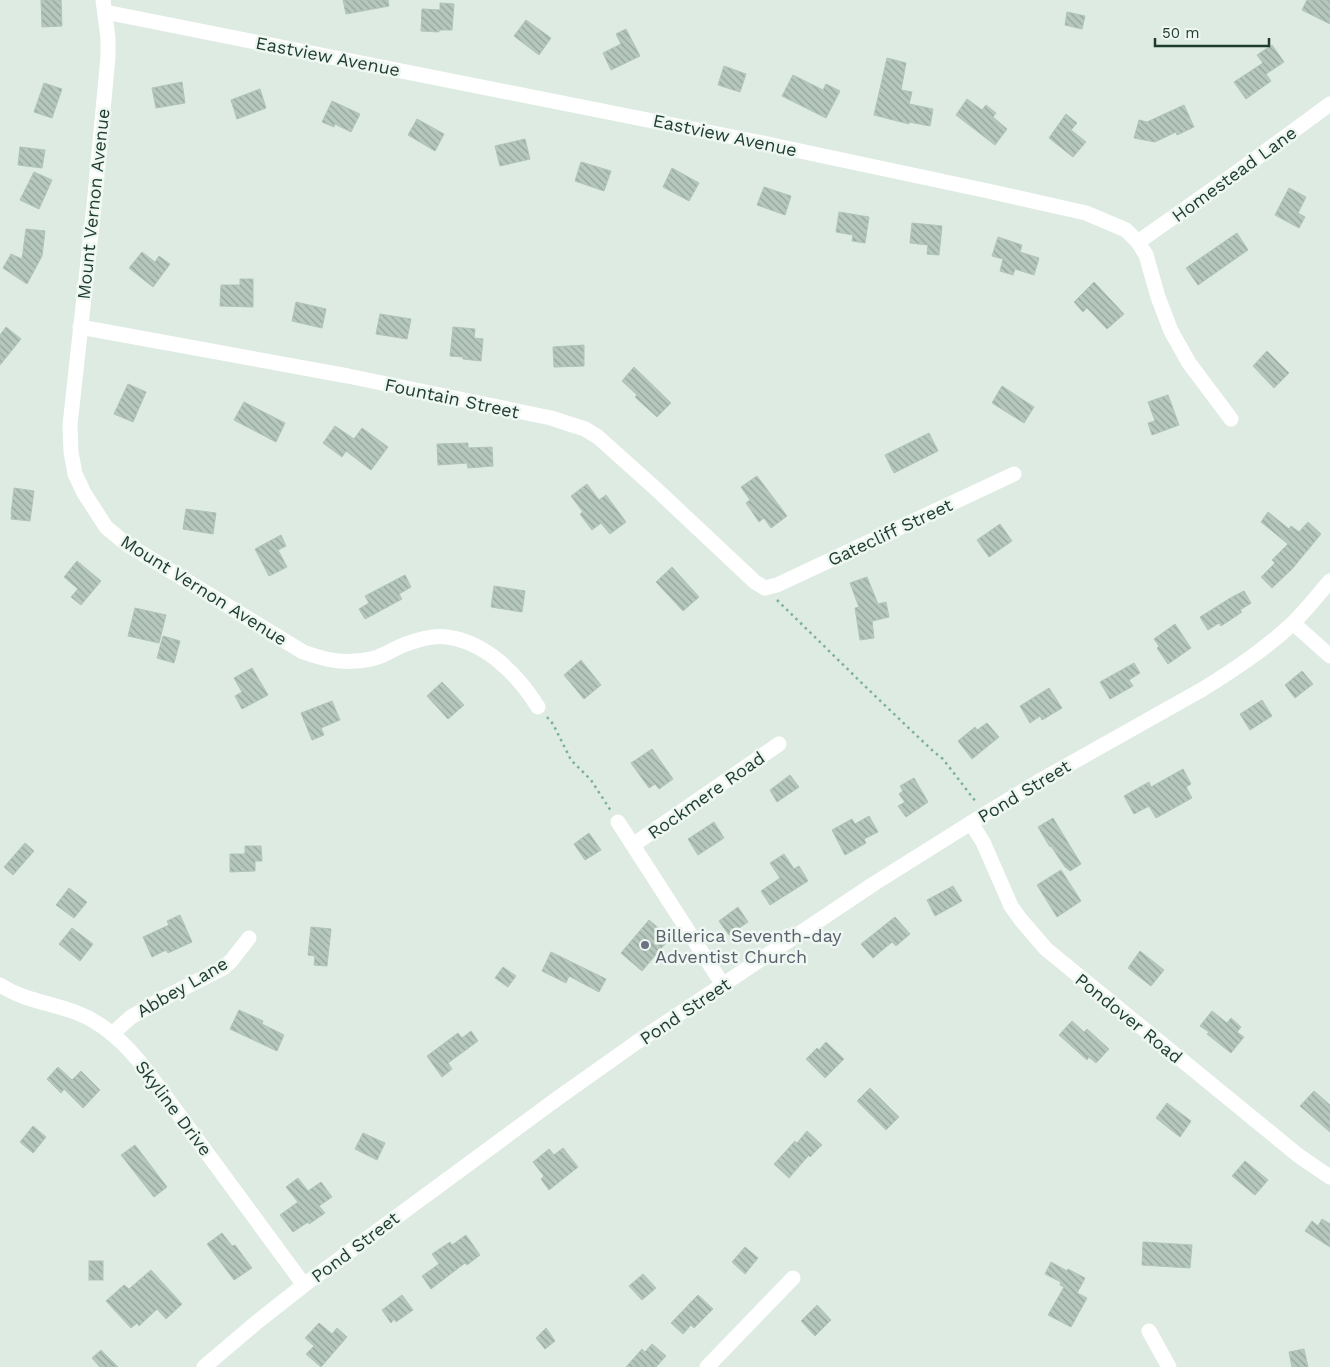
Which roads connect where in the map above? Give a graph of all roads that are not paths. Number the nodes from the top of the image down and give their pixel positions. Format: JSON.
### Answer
{"nodes":[{"id":1,"x":104,"y":6,"type":"edge"},
{"id":2,"x":1330,"y":104,"type":"edge"},
{"id":3,"x":1138,"y":242,"type":"junction"},
{"id":4,"x":80,"y":327,"type":"junction"},
{"id":5,"x":1231,"y":419,"type":"dead end"},
{"id":6,"x":1014,"y":474,"type":"dead end"},
{"id":7,"x":1330,"y":581,"type":"edge"},
{"id":8,"x":765,"y":588,"type":"joint"},
{"id":9,"x":1293,"y":623,"type":"junction"},
{"id":10,"x":1330,"y":656,"type":"edge"},
{"id":11,"x":538,"y":707,"type":"road end"},
{"id":12,"x":779,"y":744,"type":"dead end"},
{"id":13,"x":618,"y":822,"type":"road end"},
{"id":14,"x":971,"y":823,"type":"junction"},
{"id":15,"x":632,"y":845,"type":"junction"},
{"id":16,"x":249,"y":938,"type":"dead end"},
{"id":17,"x":0,"y":984,"type":"edge"},
{"id":18,"x":723,"y":985,"type":"junction"},
{"id":19,"x":112,"y":1034,"type":"junction"},
{"id":20,"x":1330,"y":1177,"type":"edge"},
{"id":21,"x":793,"y":1278,"type":"dead end"},
{"id":22,"x":304,"y":1285,"type":"junction"},
{"id":23,"x":1149,"y":1331,"type":"dead end"},
{"id":24,"x":204,"y":1367,"type":"edge"},
{"id":25,"x":707,"y":1367,"type":"edge"},
{"id":26,"x":1169,"y":1367,"type":"edge"}],
"edges":[{"from":1,"to":3,"type":"street","name":"Eastview Avenue"},
{"from":1,"to":4,"type":"street","name":"Mount Vernon Avenue"},
{"from":2,"to":3,"type":"street","name":"Homestead Lane"},
{"from":3,"to":5,"type":"street","name":"Eastview Avenue"},
{"from":4,"to":8,"type":"street","name":"Fountain Street"},
{"from":4,"to":11,"type":"street","name":"Mount Vernon Avenue"},
{"from":6,"to":8,"type":"street","name":"Gatecliff Street"},
{"from":7,"to":9,"type":"street","name":"Pond Street"},
{"from":9,"to":10,"type":"street"},
{"from":9,"to":14,"type":"street","name":"Pond Street"},
{"from":12,"to":15,"type":"street","name":"Rockmere Road"},
{"from":13,"to":15,"type":"street"},
{"from":14,"to":18,"type":"street","name":"Pond Street"},
{"from":14,"to":20,"type":"street","name":"Pondover Road"},
{"from":15,"to":18,"type":"street"},
{"from":16,"to":19,"type":"street","name":"Abbey Lane"},
{"from":17,"to":19,"type":"street","name":"Skyline Drive"},
{"from":18,"to":22,"type":"street","name":"Pond Street"},
{"from":19,"to":22,"type":"street","name":"Skyline Drive"},
{"from":21,"to":25,"type":"street"},
{"from":22,"to":24,"type":"street","name":"Pond Street"},
{"from":23,"to":26,"type":"street"}]}
